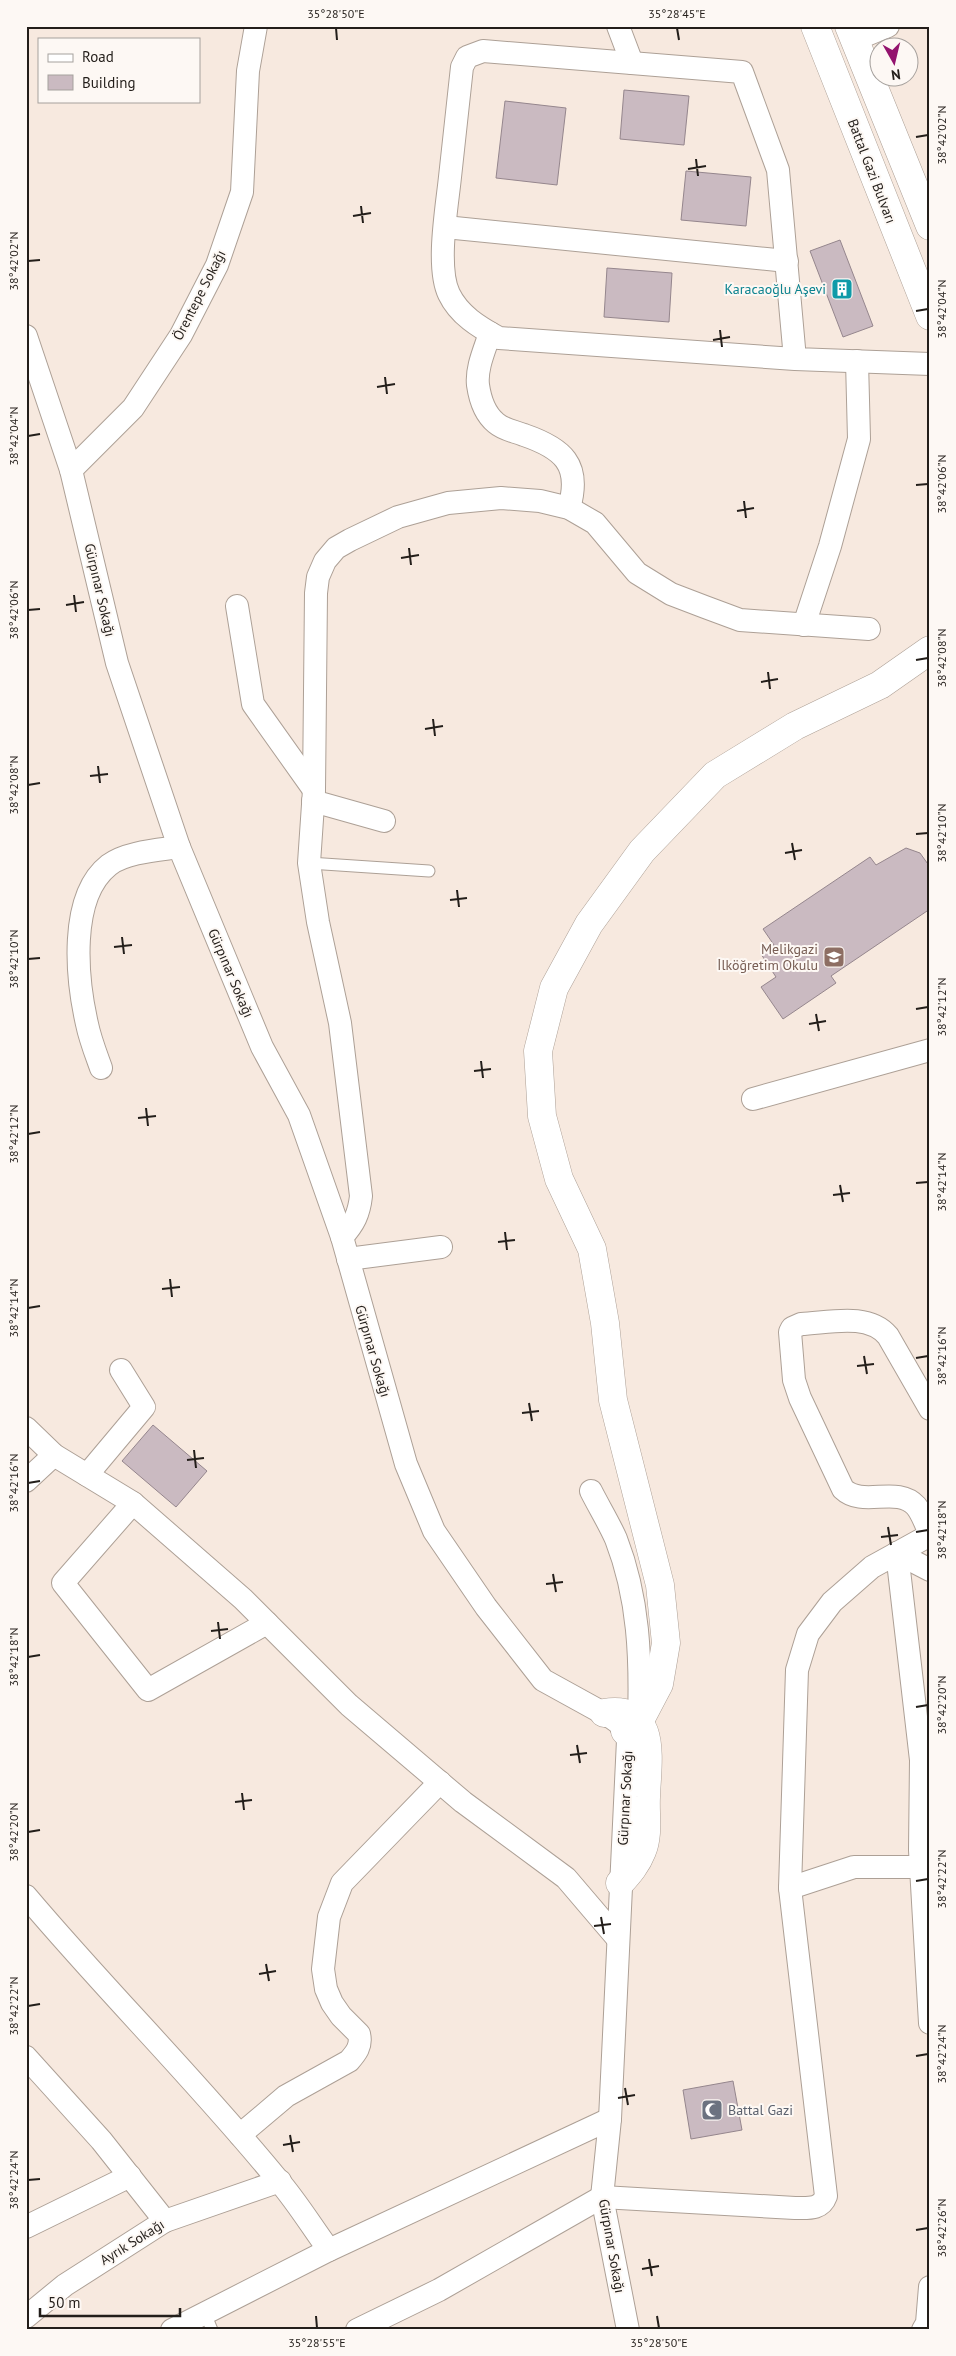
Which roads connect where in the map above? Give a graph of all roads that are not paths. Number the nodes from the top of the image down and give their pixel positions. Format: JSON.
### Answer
{"nodes":[{"id":1,"x":256,"y":26,"type":"edge"},
{"id":2,"x":618,"y":26,"type":"edge"},
{"id":3,"x":815,"y":26,"type":"edge"},
{"id":4,"x":888,"y":26,"type":"edge"},
{"id":5,"x":851,"y":33,"type":"edge"},
{"id":6,"x":632,"y":63,"type":"junction"},
{"id":7,"x":930,"y":226,"type":"edge"},
{"id":8,"x":445,"y":227,"type":"junction"},
{"id":9,"x":786,"y":261,"type":"junction"},
{"id":10,"x":930,"y":316,"type":"edge"},
{"id":11,"x":490,"y":333,"type":"junction"},
{"id":12,"x":26,"y":336,"type":"edge"},
{"id":13,"x":795,"y":359,"type":"junction"},
{"id":14,"x":857,"y":361,"type":"junction"},
{"id":15,"x":930,"y":364,"type":"edge"},
{"id":16,"x":71,"y":470,"type":"junction"},
{"id":17,"x":569,"y":508,"type":"junction"},
{"id":18,"x":237,"y":606,"type":"dead end"},
{"id":19,"x":804,"y":625,"type":"junction"},
{"id":20,"x":869,"y":630,"type":"dead end"},
{"id":21,"x":930,"y":650,"type":"edge"},
{"id":22,"x":314,"y":795,"type":"junction"},
{"id":23,"x":384,"y":821,"type":"dead end"},
{"id":24,"x":179,"y":847,"type":"junction"},
{"id":25,"x":309,"y":864,"type":"junction"},
{"id":26,"x":429,"y":871,"type":"dead end"},
{"id":27,"x":930,"y":1050,"type":"edge"},
{"id":28,"x":101,"y":1068,"type":"dead end"},
{"id":29,"x":753,"y":1100,"type":"dead end"},
{"id":30,"x":342,"y":1237,"type":"junction"},
{"id":31,"x":441,"y":1247,"type":"dead end"},
{"id":32,"x":348,"y":1259,"type":"junction"},
{"id":33,"x":121,"y":1370,"type":"dead end"},
{"id":34,"x":930,"y":1409,"type":"edge"},
{"id":35,"x":26,"y":1428,"type":"edge"},
{"id":36,"x":54,"y":1454,"type":"junction"},
{"id":37,"x":87,"y":1475,"type":"junction"},
{"id":38,"x":26,"y":1481,"type":"edge"},
{"id":39,"x":590,"y":1491,"type":"dead end"},
{"id":40,"x":133,"y":1503,"type":"junction"},
{"id":41,"x":930,"y":1534,"type":"edge"},
{"id":42,"x":896,"y":1553,"type":"junction"},
{"id":43,"x":930,"y":1570,"type":"edge"},
{"id":44,"x":267,"y":1623,"type":"junction"},
{"id":45,"x":604,"y":1713,"type":"joint"},
{"id":46,"x":632,"y":1726,"type":"junction"},
{"id":47,"x":440,"y":1782,"type":"junction"},
{"id":48,"x":923,"y":1856,"type":"edge"},
{"id":49,"x":620,"y":1883,"type":"joint"},
{"id":50,"x":790,"y":1888,"type":"junction"},
{"id":51,"x":26,"y":1896,"type":"edge"},
{"id":52,"x":618,"y":1939,"type":"junction"},
{"id":53,"x":930,"y":2023,"type":"edge"},
{"id":54,"x":26,"y":2057,"type":"edge"},
{"id":55,"x":610,"y":2119,"type":"junction"},
{"id":56,"x":240,"y":2135,"type":"junction"},
{"id":57,"x":130,"y":2176,"type":"junction"},
{"id":58,"x":280,"y":2181,"type":"junction"},
{"id":59,"x":602,"y":2197,"type":"junction"},
{"id":60,"x":26,"y":2212,"type":"edge"},
{"id":61,"x":53,"y":2213,"type":"junction"},
{"id":62,"x":165,"y":2221,"type":"junction"},
{"id":63,"x":26,"y":2226,"type":"edge"},
{"id":64,"x":329,"y":2250,"type":"junction"},
{"id":65,"x":930,"y":2287,"type":"edge"},
{"id":66,"x":26,"y":2317,"type":"edge"},
{"id":67,"x":208,"y":2322,"type":"edge"},
{"id":68,"x":172,"y":2330,"type":"edge"},
{"id":69,"x":357,"y":2330,"type":"edge"},
{"id":70,"x":628,"y":2330,"type":"edge"},
{"id":71,"x":923,"y":2330,"type":"edge"}],
"edges":[{"from":1,"to":16,"type":"street","name":"Örentepe Sokağı"},
{"from":2,"to":6,"type":"street"},
{"from":3,"to":10,"type":"street","name":"Battal Gazi Bulvarı"},
{"from":4,"to":5,"type":"street"},
{"from":5,"to":7,"type":"street"},
{"from":6,"to":8,"type":"street"},
{"from":6,"to":9,"type":"street"},
{"from":8,"to":9,"type":"street"},
{"from":8,"to":11,"type":"street"},
{"from":9,"to":13,"type":"street"},
{"from":11,"to":13,"type":"street"},
{"from":11,"to":17,"type":"street"},
{"from":12,"to":16,"type":"street","name":"Gürpınar Sokağı"},
{"from":13,"to":14,"type":"street"},
{"from":14,"to":15,"type":"street"},
{"from":14,"to":19,"type":"street"},
{"from":16,"to":24,"type":"street","name":"Gürpınar Sokağı"},
{"from":17,"to":19,"type":"street"},
{"from":17,"to":22,"type":"street"},
{"from":18,"to":22,"type":"street"},
{"from":19,"to":20,"type":"street"},
{"from":21,"to":46,"type":"street"},
{"from":22,"to":23,"type":"street"},
{"from":22,"to":25,"type":"street"},
{"from":24,"to":28,"type":"street"},
{"from":24,"to":30,"type":"street","name":"Gürpınar Sokağı"},
{"from":25,"to":26,"type":"lane"},
{"from":25,"to":30,"type":"street"},
{"from":27,"to":29,"type":"street"},
{"from":30,"to":32,"type":"street","name":"Gürpınar Sokağı"},
{"from":31,"to":32,"type":"street"},
{"from":32,"to":45,"type":"street","name":"Gürpınar Sokağı"},
{"from":33,"to":37,"type":"street"},
{"from":34,"to":41,"type":"street"},
{"from":35,"to":36,"type":"street"},
{"from":36,"to":37,"type":"street"},
{"from":36,"to":38,"type":"street"},
{"from":37,"to":40,"type":"street"},
{"from":39,"to":46,"type":"street"},
{"from":40,"to":44,"type":"street"},
{"from":40,"to":44,"type":"street"},
{"from":41,"to":42,"type":"street"},
{"from":42,"to":43,"type":"street"},
{"from":42,"to":48,"type":"street"},
{"from":42,"to":50,"type":"street"},
{"from":44,"to":47,"type":"street"},
{"from":45,"to":46,"type":"street"},
{"from":46,"to":49,"type":"street"},
{"from":47,"to":52,"type":"street"},
{"from":47,"to":56,"type":"street"},
{"from":48,"to":50,"type":"street"},
{"from":48,"to":53,"type":"street"},
{"from":49,"to":52,"type":"street","name":"Gürpınar Sokağı"},
{"from":50,"to":59,"type":"street"},
{"from":51,"to":56,"type":"street"},
{"from":52,"to":55,"type":"street","name":"Gürpınar Sokağı"},
{"from":54,"to":57,"type":"street"},
{"from":55,"to":59,"type":"street","name":"Gürpınar Sokağı"},
{"from":55,"to":64,"type":"street"},
{"from":56,"to":58,"type":"street"},
{"from":57,"to":61,"type":"street"},
{"from":57,"to":62,"type":"street"},
{"from":58,"to":62,"type":"street","name":"Ayrık Sokağı"},
{"from":58,"to":64,"type":"street"},
{"from":59,"to":69,"type":"street"},
{"from":59,"to":70,"type":"street","name":"Gürpınar Sokağı"},
{"from":60,"to":61,"type":"street"},
{"from":61,"to":63,"type":"street"},
{"from":62,"to":66,"type":"street","name":"Ayrık Sokağı"},
{"from":64,"to":67,"type":"street"},
{"from":65,"to":71,"type":"street"},
{"from":67,"to":68,"type":"street"}]}
